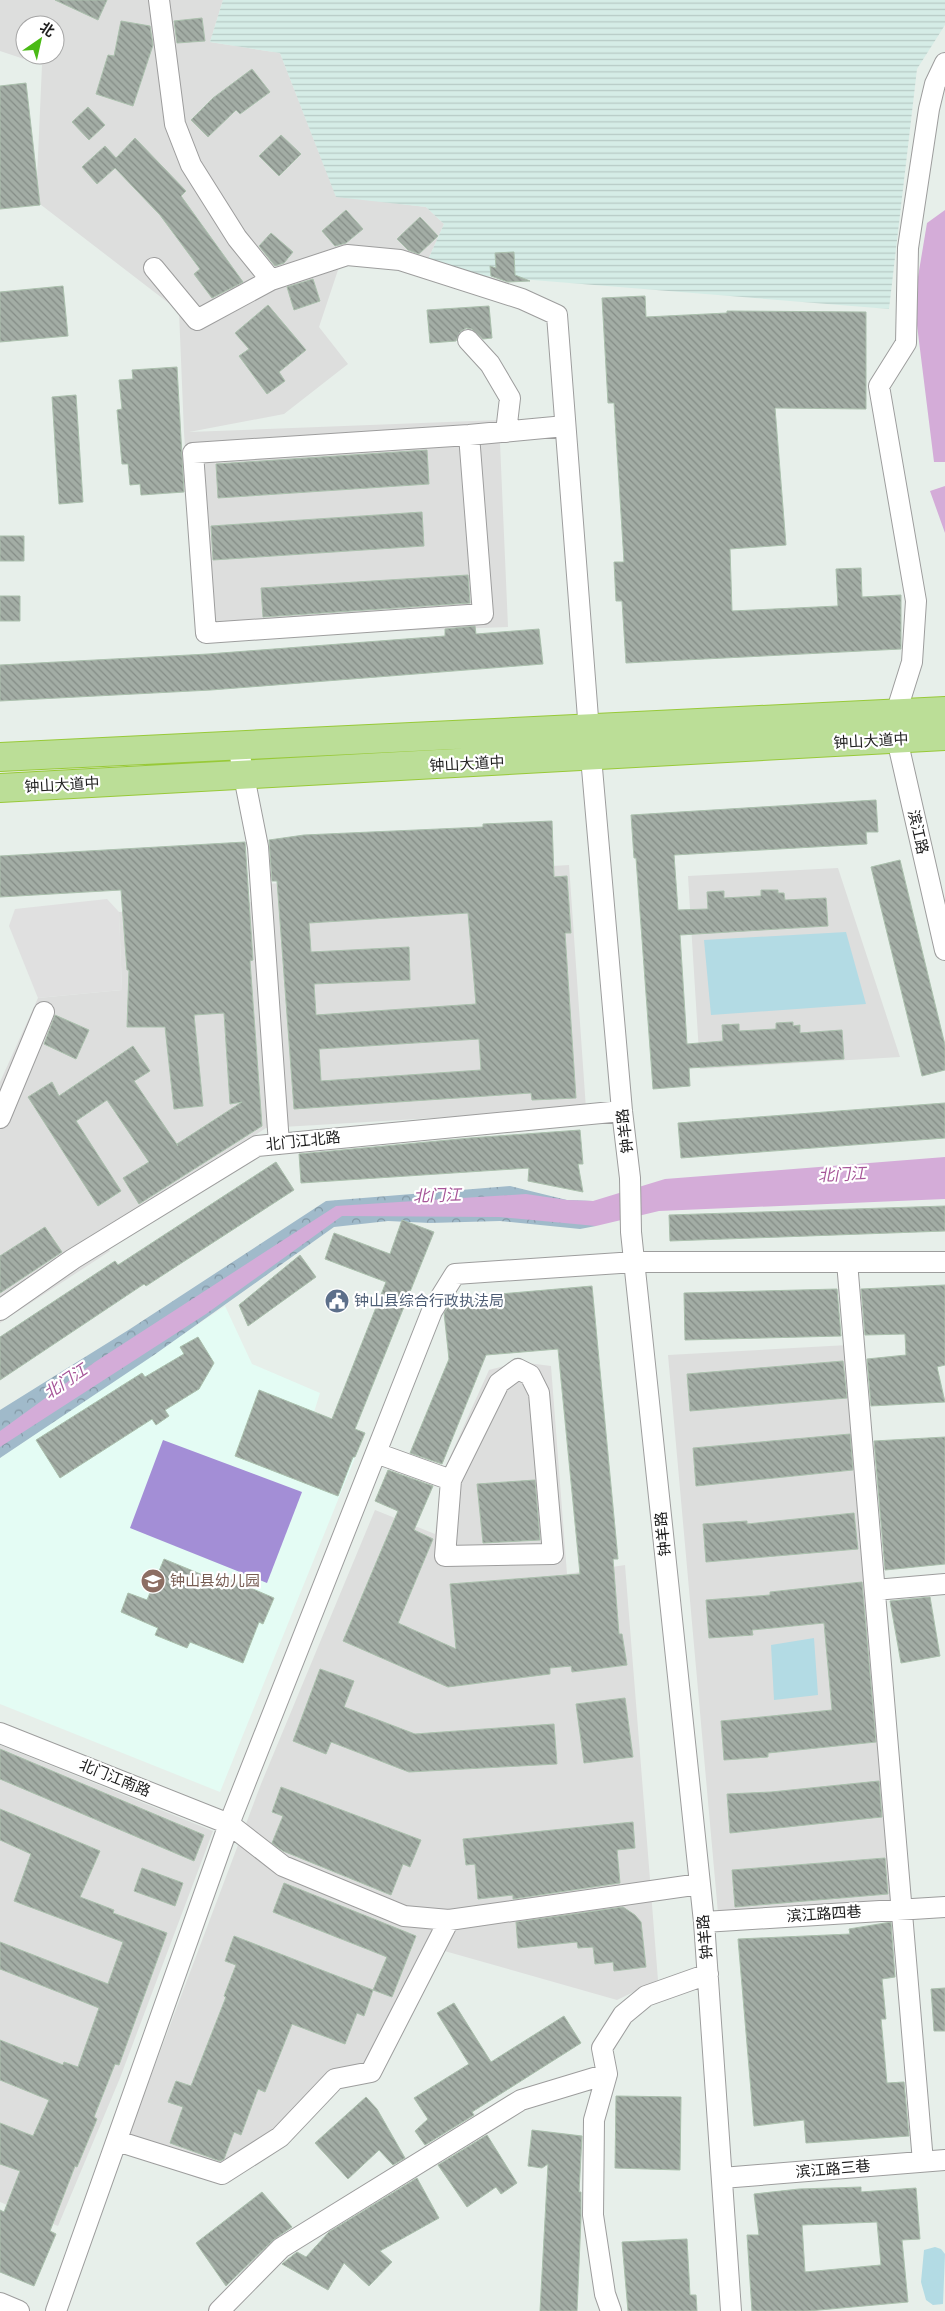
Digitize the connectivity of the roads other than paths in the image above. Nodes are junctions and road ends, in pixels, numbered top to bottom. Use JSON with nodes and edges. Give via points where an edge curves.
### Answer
{"nodes":[{"id":1,"x":159,"y":0,"type":"edge"},
{"id":2,"x":945,"y":63,"type":"edge"},
{"id":3,"x":154,"y":268,"type":"dead end"},
{"id":4,"x":271,"y":280,"type":"junction"},
{"id":5,"x":468,"y":340,"type":"dead end"},
{"id":6,"x":565,"y":426,"type":"junction"},
{"id":7,"x":506,"y":432,"type":"junction"},
{"id":8,"x":469,"y":435,"type":"junction"},
{"id":9,"x":939,"y":724,"type":"edge"},
{"id":10,"x":896,"y":726,"type":"junction"},
{"id":11,"x":589,"y":729,"type":"junction"},
{"id":12,"x":238,"y":746,"type":"junction"},
{"id":13,"x":0,"y":757,"type":"edge"},
{"id":14,"x":591,"y":757,"type":"junction"},
{"id":15,"x":243,"y":775,"type":"junction"},
{"id":16,"x":0,"y":788,"type":"edge"},
{"id":17,"x":945,"y":950,"type":"edge"},
{"id":18,"x":44,"y":1012,"type":"dead end"},
{"id":19,"x":622,"y":1110,"type":"junction"},
{"id":20,"x":0,"y":1118,"type":"edge"},
{"id":21,"x":279,"y":1144,"type":"junction"},
{"id":22,"x":635,"y":1262,"type":"junction"},
{"id":23,"x":847,"y":1262,"type":"junction"},
{"id":24,"x":945,"y":1262,"type":"edge"},
{"id":25,"x":0,"y":1310,"type":"edge"},
{"id":26,"x":376,"y":1453,"type":"junction"},
{"id":27,"x":451,"y":1480,"type":"junction"},
{"id":28,"x":945,"y":1584,"type":"edge"},
{"id":29,"x":874,"y":1590,"type":"junction"},
{"id":30,"x":0,"y":1733,"type":"edge"},
{"id":31,"x":229,"y":1824,"type":"junction"},
{"id":32,"x":700,"y":1884,"type":"junction"},
{"id":33,"x":945,"y":1907,"type":"edge"},
{"id":34,"x":902,"y":1910,"type":"junction"},
{"id":35,"x":449,"y":1920,"type":"junction"},
{"id":36,"x":704,"y":1922,"type":"junction"},
{"id":37,"x":708,"y":1974,"type":"junction"},
{"id":38,"x":607,"y":2074,"type":"junction"},
{"id":39,"x":117,"y":2141,"type":"junction"},
{"id":40,"x":945,"y":2160,"type":"edge"},
{"id":41,"x":923,"y":2162,"type":"junction"},
{"id":42,"x":722,"y":2178,"type":"junction"},
{"id":43,"x":0,"y":2303,"type":"edge"},
{"id":44,"x":19,"y":2311,"type":"edge"},
{"id":45,"x":56,"y":2311,"type":"edge"},
{"id":46,"x":219,"y":2311,"type":"edge"},
{"id":47,"x":610,"y":2311,"type":"edge"},
{"id":48,"x":731,"y":2311,"type":"edge"}],
"edges":[{"from":1,"to":4,"type":"street","via":[[175,124],[191,165],[237,238]]},
{"from":2,"to":10,"type":"street","via":[[935,84],[929,109],[908,248],[906,343],[878,386],[916,601],[912,662]]},
{"from":3,"to":4,"type":"street","via":[[196,320]]},
{"from":4,"to":6,"type":"street","name":"钟羊路","via":[[347,255],[400,260],[522,299],[556,315]]},
{"from":5,"to":7,"type":"street","via":[[490,364],[510,398]]},
{"from":6,"to":7,"type":"street"},
{"from":6,"to":11,"type":"street","name":"钟羊路"},
{"from":7,"to":8,"type":"street"},
{"from":8,"to":8,"type":"street","via":[[193,453],[206,633],[483,614]]},
{"from":9,"to":10,"type":"highway","name":"钟山大道中"},
{"from":10,"to":11,"type":"highway","name":"钟山大道中"},
{"from":10,"to":14,"type":"highway","name":"钟山大道中"},
{"from":10,"to":17,"type":"street","name":"滨江路"},
{"from":11,"to":12,"type":"highway","name":"钟山大道中"},
{"from":11,"to":14,"type":"street","name":"钟羊路"},
{"from":12,"to":13,"type":"highway","name":"钟山大道中"},
{"from":12,"to":15,"type":"street"},
{"from":14,"to":15,"type":"highway","name":"钟山大道中"},
{"from":14,"to":19,"type":"street","name":"钟羊路"},
{"from":15,"to":16,"type":"highway","name":"钟山大道中"},
{"from":15,"to":21,"type":"street","via":[[258,847]]},
{"from":18,"to":20,"type":"street"},
{"from":19,"to":21,"type":"street","name":"北门江北路"},
{"from":19,"to":22,"type":"street","name":"钟羊路"},
{"from":21,"to":25,"type":"street","name":"北门江北路","via":[[257,1146],[74,1259]]},
{"from":22,"to":23,"type":"street"},
{"from":22,"to":26,"type":"street","via":[[454,1274],[432,1311]]},
{"from":22,"to":32,"type":"street","name":"钟羊路"},
{"from":23,"to":24,"type":"street"},
{"from":23,"to":29,"type":"street"},
{"from":26,"to":27,"type":"street"},
{"from":26,"to":31,"type":"street"},
{"from":27,"to":27,"type":"street","via":[[499,1383],[518,1369],[530,1375],[539,1393],[553,1554],[445,1556]]},
{"from":28,"to":29,"type":"street"},
{"from":29,"to":34,"type":"street"},
{"from":30,"to":31,"type":"street","name":"北门江南路"},
{"from":31,"to":35,"type":"street","name":"北门江南路","via":[[283,1866],[404,1916]]},
{"from":31,"to":39,"type":"street"},
{"from":32,"to":35,"type":"street","name":"北门江南路"},
{"from":32,"to":36,"type":"street","name":"钟羊路"},
{"from":33,"to":34,"type":"street","name":"滨江路四巷"},
{"from":34,"to":36,"type":"street","name":"滨江路四巷"},
{"from":34,"to":41,"type":"street"},
{"from":35,"to":39,"type":"street","via":[[371,2072],[335,2079],[280,2138],[222,2174]]},
{"from":36,"to":37,"type":"street","name":"钟羊路"},
{"from":37,"to":38,"type":"street","via":[[646,1996],[623,2014],[602,2048]]},
{"from":37,"to":42,"type":"street","name":"钟羊路"},
{"from":38,"to":46,"type":"street","via":[[521,2100],[281,2248]]},
{"from":38,"to":47,"type":"street","via":[[594,2120],[593,2215]]},
{"from":39,"to":45,"type":"street"},
{"from":40,"to":41,"type":"street","name":"滨江路三巷"},
{"from":41,"to":42,"type":"street","name":"滨江路三巷"},
{"from":42,"to":48,"type":"street","name":"钟羊路"},
{"from":43,"to":44,"type":"street"}]}
